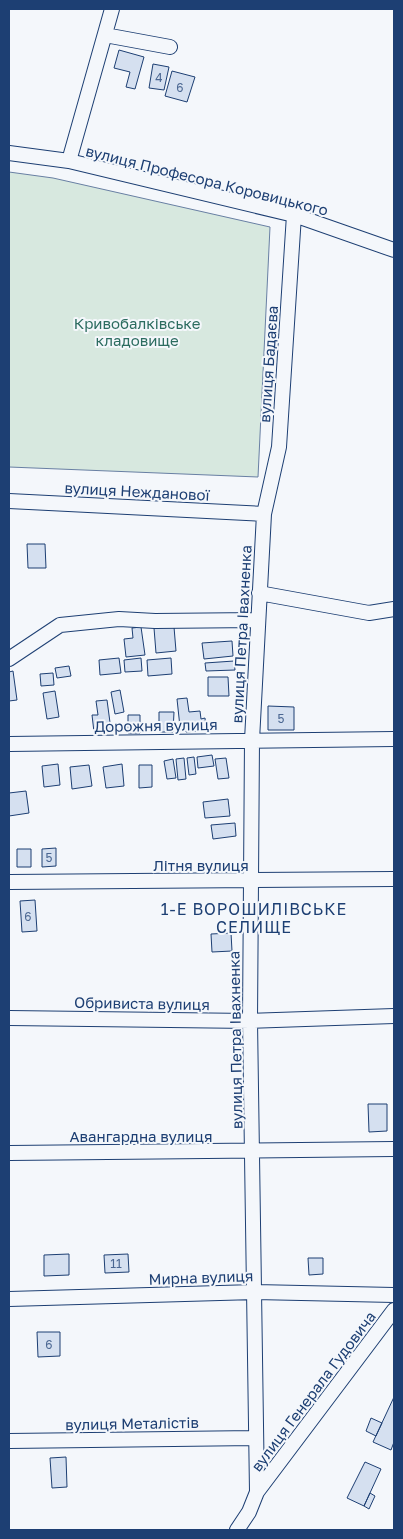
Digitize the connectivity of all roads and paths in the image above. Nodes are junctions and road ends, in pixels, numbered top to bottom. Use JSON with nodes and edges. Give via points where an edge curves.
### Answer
{"nodes":[{"id":1,"x":112,"y":9,"type":"edge"},
{"id":2,"x":105,"y":34,"type":"junction"},
{"id":3,"x":170,"y":47,"type":"dead end"},
{"id":4,"x":9,"y":153,"type":"edge"},
{"id":5,"x":69,"y":161,"type":"junction"},
{"id":6,"x":294,"y":215,"type":"junction"},
{"id":7,"x":394,"y":250,"type":"edge"},
{"id":8,"x":9,"y":501,"type":"edge"},
{"id":9,"x":264,"y":514,"type":"junction"},
{"id":10,"x":259,"y":593,"type":"junction"},
{"id":11,"x":394,"y":609,"type":"edge"},
{"id":12,"x":257,"y":620,"type":"junction"},
{"id":13,"x":9,"y":660,"type":"edge"},
{"id":14,"x":394,"y":739,"type":"edge"},
{"id":15,"x":252,"y":740,"type":"junction"},
{"id":16,"x":9,"y":744,"type":"edge"},
{"id":17,"x":394,"y":879,"type":"edge"},
{"id":18,"x":251,"y":880,"type":"junction"},
{"id":19,"x":9,"y":882,"type":"edge"},
{"id":20,"x":394,"y":1016,"type":"edge"},
{"id":21,"x":9,"y":1018,"type":"edge"},
{"id":22,"x":250,"y":1021,"type":"junction"},
{"id":23,"x":394,"y":1149,"type":"edge"},
{"id":24,"x":252,"y":1151,"type":"junction"},
{"id":25,"x":9,"y":1153,"type":"edge"},
{"id":26,"x":255,"y":1292,"type":"junction"},
{"id":27,"x":394,"y":1295,"type":"edge"},
{"id":28,"x":9,"y":1299,"type":"edge"},
{"id":29,"x":394,"y":1310,"type":"edge"},
{"id":30,"x":256,"y":1438,"type":"junction"},
{"id":31,"x":9,"y":1441,"type":"edge"},
{"id":32,"x":257,"y":1492,"type":"junction"},
{"id":33,"x":237,"y":1530,"type":"edge"}],
"edges":[{"from":1,"to":2,"type":"street"},
{"from":2,"to":3,"type":"street"},
{"from":2,"to":5,"type":"street"},
{"from":4,"to":5,"type":"street","name":"вулиця Професора Коровицького"},
{"from":5,"to":6,"type":"street","name":"вулиця Професора Коровицького"},
{"from":6,"to":7,"type":"street","name":"вулиця Професора Коровицького"},
{"from":6,"to":9,"type":"street","name":"вулиця Бадаєва","via":[[279,447]]},
{"from":8,"to":9,"type":"street","name":"вулиця Нежданової"},
{"from":9,"to":10,"type":"street","name":"вулиця Петра Івахненка"},
{"from":10,"to":11,"type":"street","via":[[369,613]]},
{"from":10,"to":12,"type":"street","name":"вулиця Петра Івахненка"},
{"from":12,"to":13,"type":"street","via":[[118,618],[60,625]]},
{"from":12,"to":15,"type":"street","name":"вулиця Петра Івахненка"},
{"from":14,"to":15,"type":"street","name":"Дорожня вулиця"},
{"from":15,"to":16,"type":"street","name":"Дорожня вулиця"},
{"from":15,"to":18,"type":"street","name":"вулиця Петра Івахненка"},
{"from":17,"to":18,"type":"street","name":"Літня вулиця"},
{"from":18,"to":19,"type":"street","name":"Літня вулиця"},
{"from":18,"to":22,"type":"street","name":"вулиця Петра Івахненка"},
{"from":20,"to":22,"type":"street","name":"Обривиста вулиця"},
{"from":21,"to":22,"type":"street","name":"Обривиста вулиця"},
{"from":22,"to":24,"type":"street","name":"вулиця Петра Івахненка"},
{"from":23,"to":24,"type":"street","name":"Авангардна вулиця"},
{"from":24,"to":25,"type":"street","name":"Авангардна вулиця"},
{"from":24,"to":26,"type":"street","name":"вулиця Петра Івахненка"},
{"from":26,"to":27,"type":"street","name":"Мирна вулиця"},
{"from":26,"to":28,"type":"street","name":"Мирна вулиця"},
{"from":26,"to":30,"type":"street","name":"вулиця Петра Івахненка"},
{"from":29,"to":32,"type":"street","name":"вулиця Генерала Гудовича"},
{"from":30,"to":31,"type":"street","name":"вулиця Металістів"},
{"from":30,"to":32,"type":"street","name":"вулиця Петра Івахненка"},
{"from":32,"to":33,"type":"street","name":"вулиця Петра Івахненка"}]}
